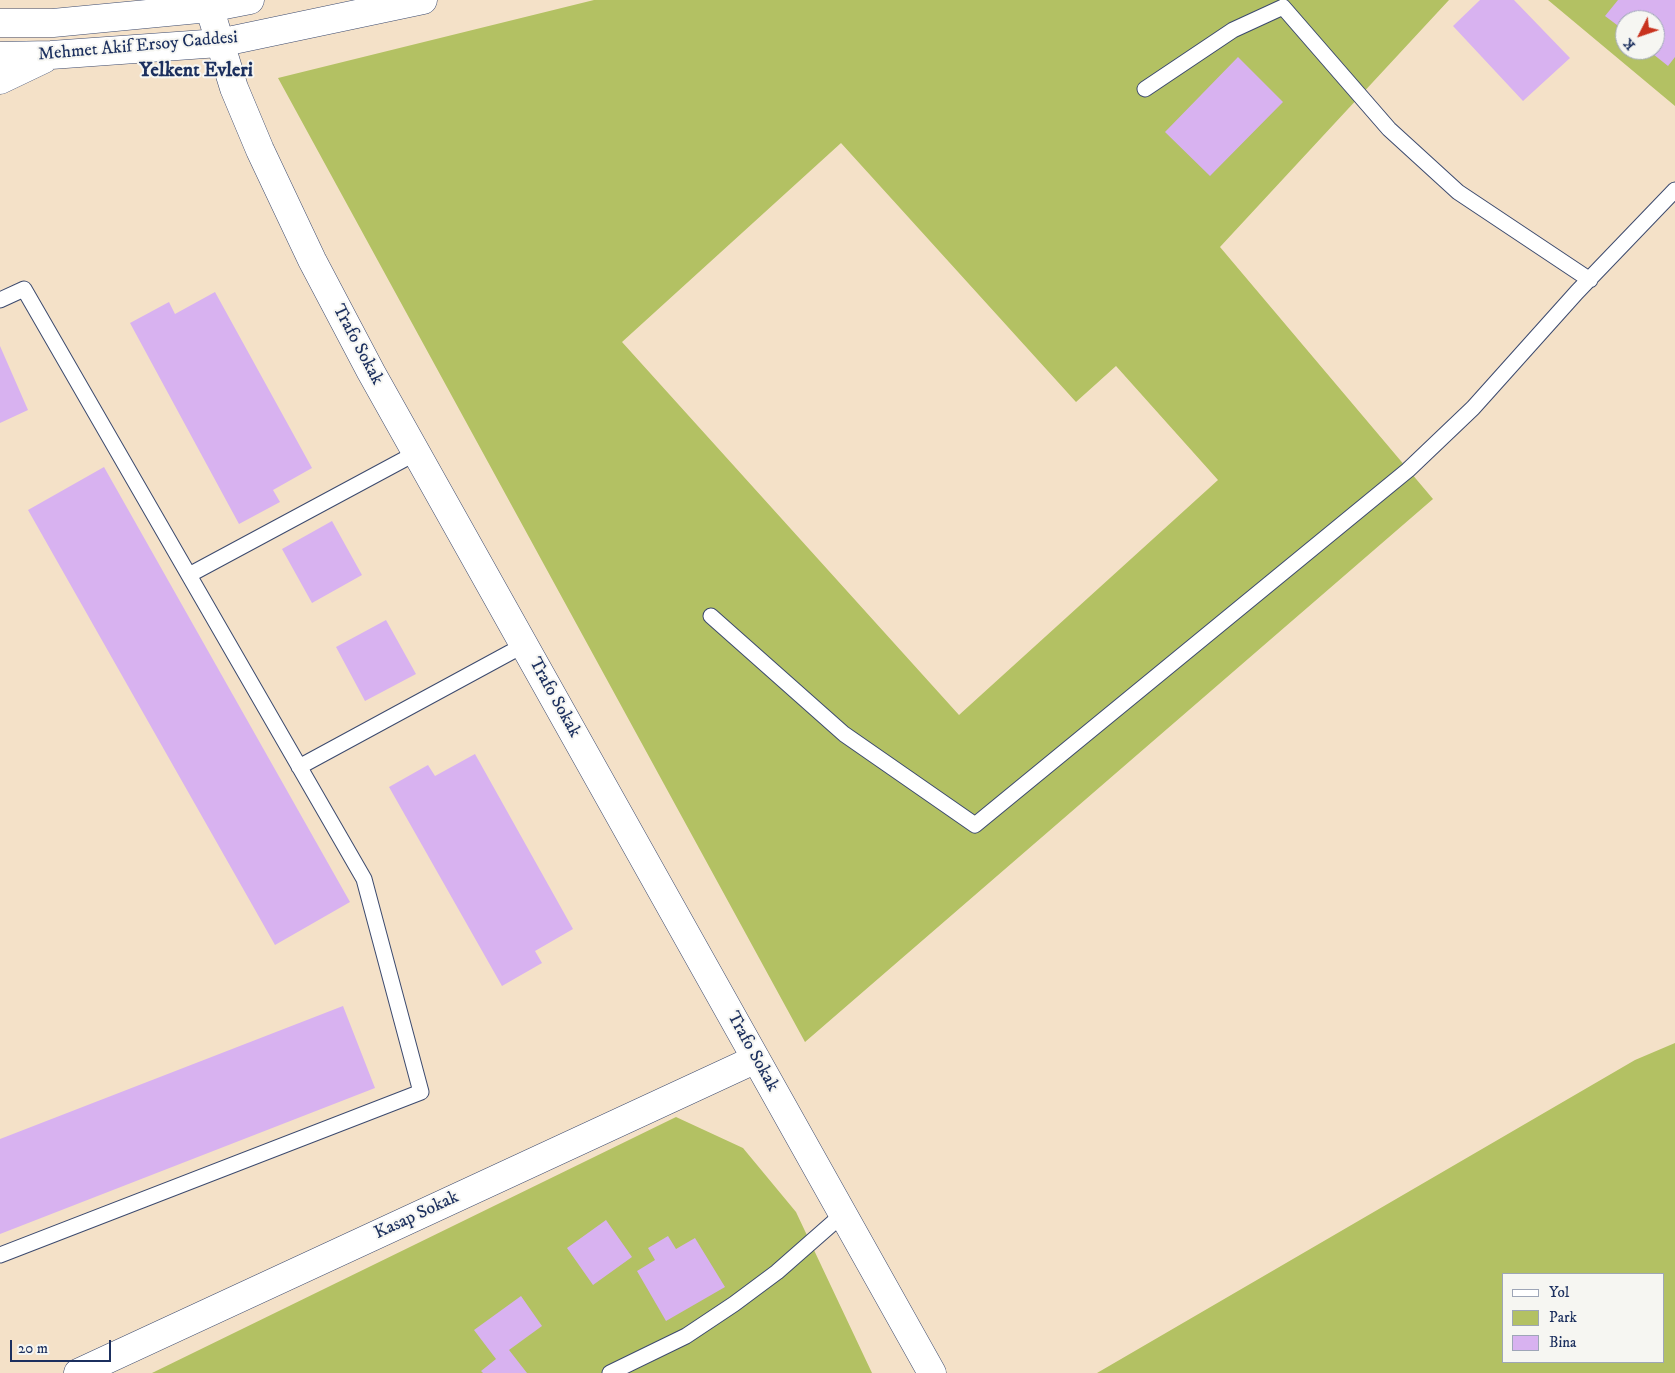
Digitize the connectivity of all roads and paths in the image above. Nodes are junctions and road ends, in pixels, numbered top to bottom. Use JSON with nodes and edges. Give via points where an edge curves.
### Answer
{"nodes":[{"id":1,"x":250,"y":0,"type":"edge"},
{"id":2,"x":423,"y":0,"type":"edge"},
{"id":3,"x":208,"y":4,"type":"edge"},
{"id":4,"x":0,"y":23,"type":"edge"},
{"id":5,"x":53,"y":23,"type":"junction"},
{"id":6,"x":219,"y":43,"type":"junction"},
{"id":7,"x":51,"y":55,"type":"junction"},
{"id":8,"x":0,"y":56,"type":"edge"},
{"id":9,"x":0,"y":80,"type":"edge"},
{"id":10,"x":1145,"y":89,"type":"dead end"},
{"id":11,"x":1675,"y":190,"type":"edge"},
{"id":12,"x":1590,"y":280,"type":"junction"},
{"id":13,"x":0,"y":300,"type":"edge"},
{"id":14,"x":416,"y":453,"type":"junction"},
{"id":15,"x":189,"y":575,"type":"junction"},
{"id":16,"x":711,"y":616,"type":"dead end"},
{"id":17,"x":524,"y":645,"type":"junction"},
{"id":18,"x":299,"y":767,"type":"junction"},
{"id":19,"x":756,"y":1059,"type":"junction"},
{"id":20,"x":843,"y":1214,"type":"junction"},
{"id":21,"x":0,"y":1255,"type":"edge"},
{"id":22,"x":78,"y":1373,"type":"edge"},
{"id":23,"x":610,"y":1373,"type":"edge"},
{"id":24,"x":932,"y":1373,"type":"edge"}],
"edges":[{"from":1,"to":3,"type":"street","name":"Mehmet Akif Ersoy Caddesi"},
{"from":2,"to":6,"type":"street","name":"Mehmet Akif Ersoy Caddesi"},
{"from":3,"to":5,"type":"street","name":"Mehmet Akif Ersoy Caddesi"},
{"from":3,"to":6,"type":"street","name":"Trafo Sokak"},
{"from":4,"to":5,"type":"street","name":"Mehmet Akif Ersoy Caddesi"},
{"from":5,"to":7,"type":"street"},
{"from":6,"to":7,"type":"street","name":"Mehmet Akif Ersoy Caddesi"},
{"from":6,"to":14,"type":"street","name":"Trafo Sokak","via":[[260,150],[312,260]]},
{"from":7,"to":8,"type":"street","name":"Mehmet Akif Ersoy Caddesi"},
{"from":7,"to":9,"type":"street"},
{"from":10,"to":12,"type":"lane","via":[[1233,30],[1283,7],[1389,130],[1458,192]]},
{"from":11,"to":12,"type":"lane"},
{"from":12,"to":16,"type":"lane","via":[[1473,408],[1408,470],[975,825],[844,734]]},
{"from":13,"to":15,"type":"lane","via":[[24,289]]},
{"from":14,"to":15,"type":"lane"},
{"from":14,"to":17,"type":"street","name":"Trafo Sokak"},
{"from":15,"to":18,"type":"lane"},
{"from":17,"to":18,"type":"lane"},
{"from":17,"to":19,"type":"street","name":"Trafo Sokak"},
{"from":18,"to":21,"type":"lane","via":[[364,879],[420,1092]]},
{"from":19,"to":20,"type":"street","name":"Trafo Sokak"},
{"from":19,"to":22,"type":"street","name":"Kasap Sokak"},
{"from":20,"to":23,"type":"lane","via":[[777,1272],[734,1304],[686,1336]]},
{"from":20,"to":24,"type":"street","name":"Trafo Sokak"}]}
